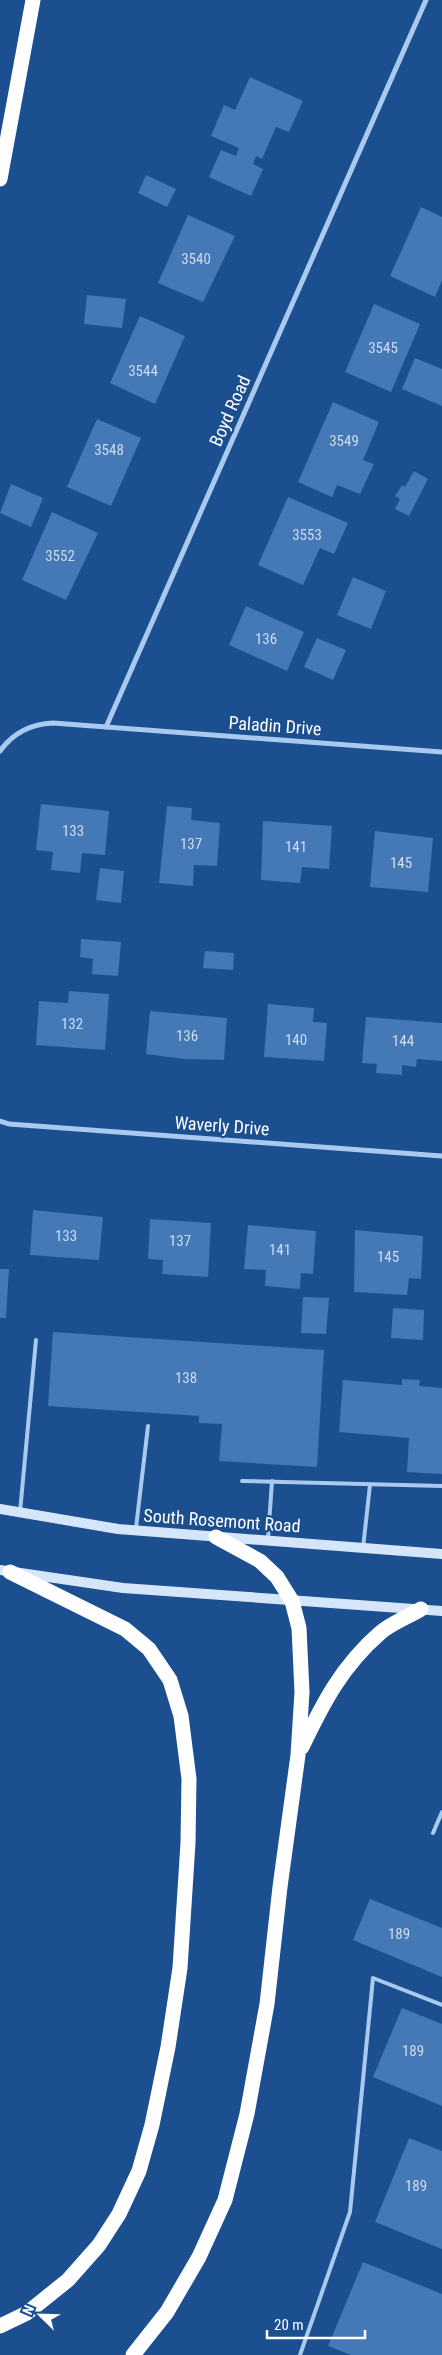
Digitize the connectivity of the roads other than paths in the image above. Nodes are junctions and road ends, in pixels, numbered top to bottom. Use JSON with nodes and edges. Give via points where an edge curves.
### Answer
{"nodes":[{"id":1,"x":33,"y":0,"type":"edge"},
{"id":2,"x":426,"y":0,"type":"edge"},
{"id":3,"x":0,"y":179,"type":"edge"},
{"id":4,"x":106,"y":727,"type":"junction"},
{"id":5,"x":0,"y":751,"type":"edge"},
{"id":6,"x":442,"y":752,"type":"edge"},
{"id":7,"x":0,"y":1120,"type":"edge"},
{"id":8,"x":442,"y":1156,"type":"edge"},
{"id":9,"x":36,"y":1340,"type":"dead end"},
{"id":10,"x":148,"y":1426,"type":"dead end"},
{"id":11,"x":242,"y":1481,"type":"dead end"},
{"id":12,"x":272,"y":1481,"type":"junction"},
{"id":13,"x":370,"y":1486,"type":"junction"},
{"id":14,"x":442,"y":1486,"type":"edge"},
{"id":15,"x":0,"y":1509,"type":"edge"},
{"id":16,"x":20,"y":1512,"type":"junction"},
{"id":17,"x":136,"y":1530,"type":"junction"},
{"id":18,"x":216,"y":1537,"type":"junction"},
{"id":19,"x":268,"y":1541,"type":"junction"},
{"id":20,"x":363,"y":1548,"type":"junction"},
{"id":21,"x":442,"y":1554,"type":"edge"},
{"id":22,"x":5,"y":1571,"type":"edge"},
{"id":23,"x":292,"y":1601,"type":"junction"},
{"id":24,"x":421,"y":1609,"type":"junction"},
{"id":25,"x":442,"y":1611,"type":"edge"},
{"id":26,"x":298,"y":1756,"type":"junction"},
{"id":27,"x":442,"y":1812,"type":"edge"},
{"id":28,"x":433,"y":1833,"type":"dead end"},
{"id":29,"x":442,"y":2005,"type":"edge"},
{"id":30,"x":0,"y":2326,"type":"edge"},
{"id":31,"x":133,"y":2355,"type":"edge"},
{"id":32,"x":300,"y":2355,"type":"edge"}],
"edges":[{"from":1,"to":3,"type":"highway"},
{"from":2,"to":4,"type":"street","name":"Boyd Road"},
{"from":4,"to":5,"type":"street","via":[[40,724],[6,742]]},
{"from":4,"to":6,"type":"street","name":"Paladin Drive"},
{"from":7,"to":8,"type":"street","name":"Waverly Drive","via":[[9,1124]]},
{"from":9,"to":16,"type":"lane"},
{"from":10,"to":17,"type":"lane"},
{"from":11,"to":12,"type":"lane"},
{"from":12,"to":13,"type":"lane"},
{"from":12,"to":19,"type":"lane"},
{"from":13,"to":14,"type":"lane"},
{"from":13,"to":20,"type":"lane"},
{"from":15,"to":16,"type":"main road","name":"South Rosemont Road"},
{"from":16,"to":17,"type":"main road","name":"South Rosemont Road"},
{"from":17,"to":18,"type":"main road","name":"South Rosemont Road"},
{"from":18,"to":19,"type":"main road","name":"South Rosemont Road"},
{"from":18,"to":23,"type":"highway","via":[[260,1561],[277,1577]]},
{"from":19,"to":20,"type":"main road","name":"South Rosemont Road"},
{"from":20,"to":21,"type":"main road","name":"South Rosemont Road"},
{"from":22,"to":23,"type":"main road","via":[[123,1588]]},
{"from":22,"to":30,"type":"highway","via":[[125,1629],[149,1649],[170,1680],[181,1716],[188,1770],[188,1843],[180,1968],[168,2047],[139,2171],[119,2214],[99,2245],[68,2280],[27,2312]]},
{"from":23,"to":24,"type":"main road"},
{"from":23,"to":26,"type":"highway","via":[[299,1628],[302,1692]]},
{"from":24,"to":25,"type":"main road"},
{"from":24,"to":26,"type":"highway","via":[[381,1632],[340,1675]]},
{"from":26,"to":31,"type":"highway","via":[[267,2004],[247,2114],[225,2200],[199,2257],[167,2312]]},
{"from":27,"to":28,"type":"lane"},
{"from":29,"to":32,"type":"lane","via":[[373,1978],[350,2212]]}]}
